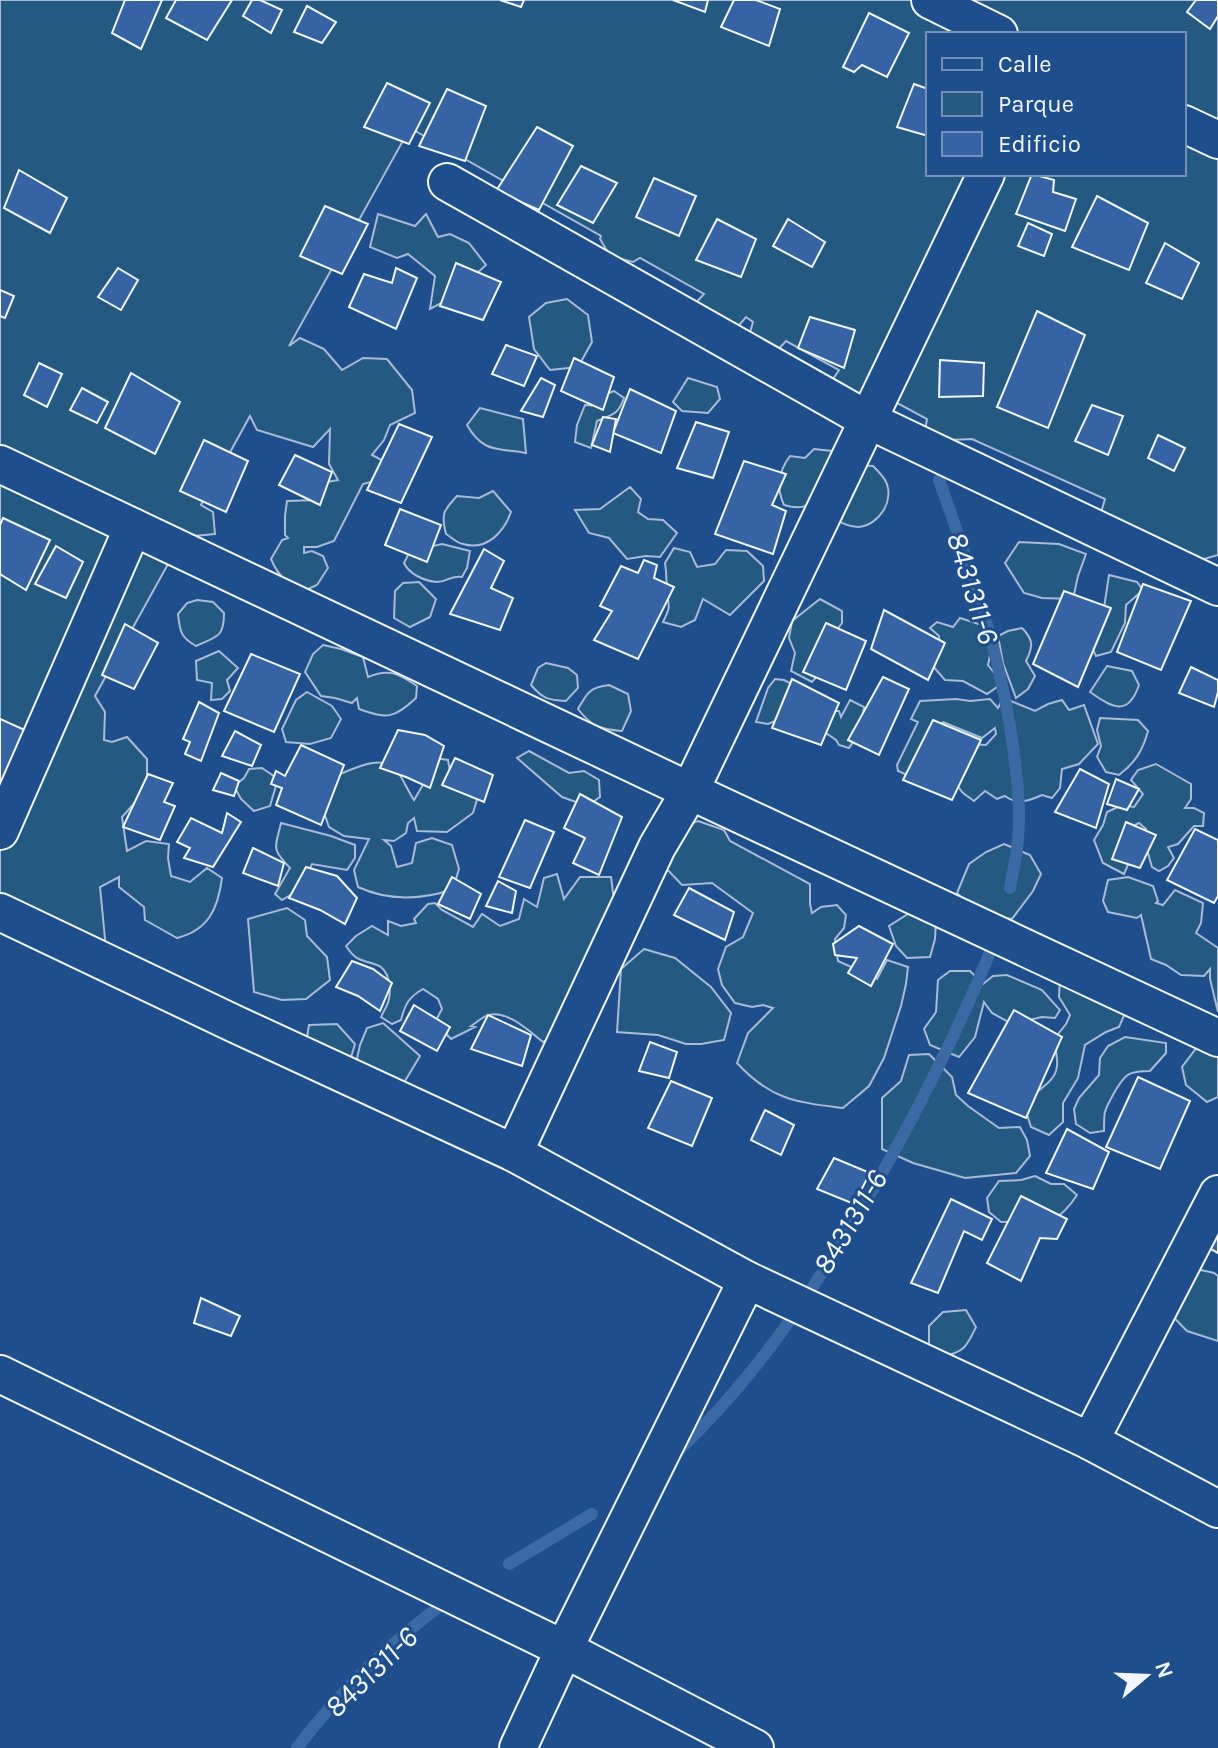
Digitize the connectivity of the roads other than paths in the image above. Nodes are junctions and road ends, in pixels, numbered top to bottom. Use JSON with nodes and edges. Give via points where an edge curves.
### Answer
{"nodes":[{"id":1,"x":930,"y":0,"type":"edge"},
{"id":2,"x":995,"y":32,"type":"edge"},
{"id":3,"x":1186,"y":125,"type":"edge"},
{"id":4,"x":1218,"y":140,"type":"edge"},
{"id":5,"x":985,"y":176,"type":"edge"},
{"id":6,"x":447,"y":182,"type":"dead end"},
{"id":7,"x":868,"y":420,"type":"junction"},
{"id":8,"x":0,"y":464,"type":"edge"},
{"id":9,"x":133,"y":527,"type":"junction"},
{"id":10,"x":1218,"y":587,"type":"edge"},
{"id":11,"x":690,"y":791,"type":"junction"},
{"id":12,"x":0,"y":831,"type":"edge"},
{"id":13,"x":0,"y":912,"type":"edge"},
{"id":14,"x":1218,"y":1038,"type":"edge"},
{"id":15,"x":514,"y":1153,"type":"junction"},
{"id":16,"x":1218,"y":1194,"type":"edge"},
{"id":17,"x":747,"y":1280,"type":"junction"},
{"id":18,"x":0,"y":1374,"type":"edge"},
{"id":19,"x":1090,"y":1441,"type":"junction"},
{"id":20,"x":1218,"y":1509,"type":"edge"},
{"id":21,"x":564,"y":1649,"type":"junction"},
{"id":22,"x":518,"y":1748,"type":"edge"},
{"id":23,"x":755,"y":1748,"type":"edge"}],
"edges":[{"from":1,"to":2,"type":"street"},
{"from":3,"to":4,"type":"street"},
{"from":5,"to":7,"type":"street"},
{"from":6,"to":7,"type":"street"},
{"from":7,"to":10,"type":"street"},
{"from":7,"to":11,"type":"street"},
{"from":8,"to":9,"type":"street"},
{"from":9,"to":11,"type":"street"},
{"from":9,"to":12,"type":"street"},
{"from":11,"to":14,"type":"street"},
{"from":11,"to":15,"type":"street","via":[[657,847]]},
{"from":13,"to":15,"type":"street"},
{"from":15,"to":17,"type":"street"},
{"from":16,"to":19,"type":"street"},
{"from":17,"to":19,"type":"street"},
{"from":17,"to":21,"type":"street"},
{"from":18,"to":21,"type":"street"},
{"from":19,"to":20,"type":"street"},
{"from":21,"to":22,"type":"street"},
{"from":21,"to":23,"type":"street"}]}
